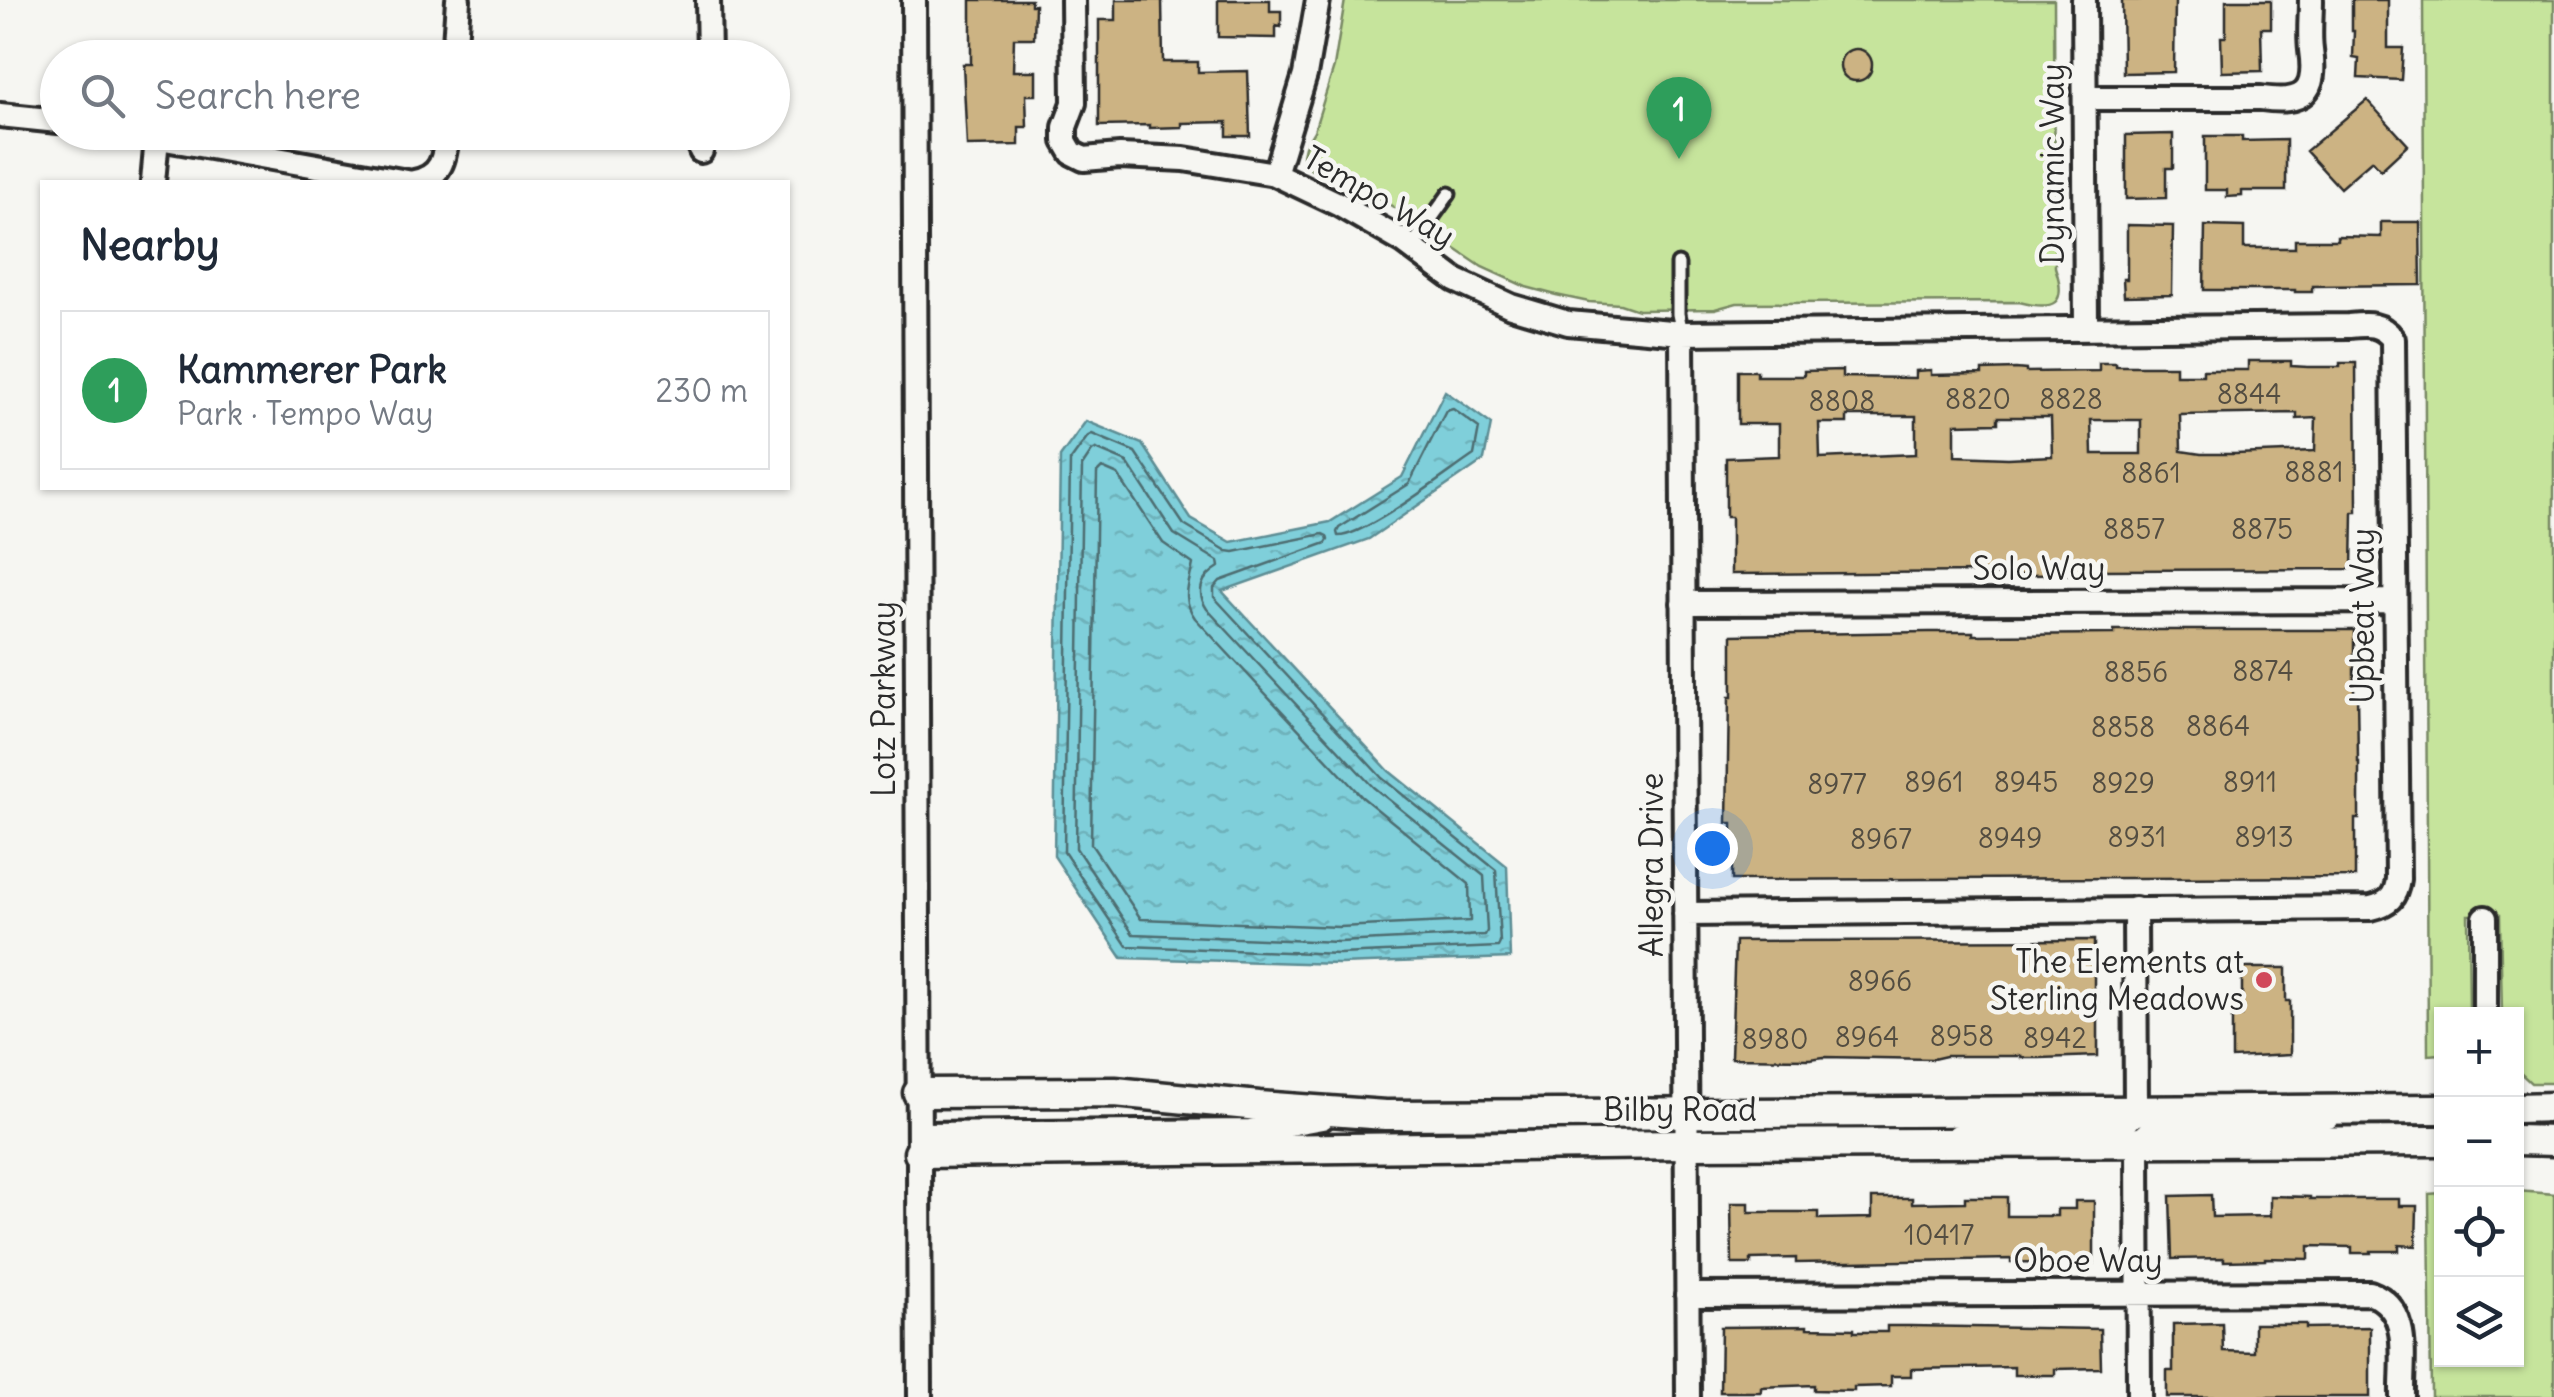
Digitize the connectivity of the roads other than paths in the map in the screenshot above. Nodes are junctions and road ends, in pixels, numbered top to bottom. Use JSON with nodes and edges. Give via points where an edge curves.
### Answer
{"nodes":[{"id":1,"x":458,"y":0,"type":"edge"},
{"id":2,"x":708,"y":0,"type":"edge"},
{"id":3,"x":914,"y":0,"type":"edge"},
{"id":4,"x":1073,"y":0,"type":"edge"},
{"id":5,"x":1318,"y":0,"type":"edge"},
{"id":6,"x":2084,"y":0,"type":"edge"},
{"id":7,"x":2311,"y":0,"type":"edge"},
{"id":8,"x":455,"y":40,"type":"edge"},
{"id":9,"x":709,"y":40,"type":"edge"},
{"id":10,"x":2085,"y":98,"type":"junction"},
{"id":11,"x":0,"y":115,"type":"edge"},
{"id":12,"x":40,"y":118,"type":"edge"},
{"id":13,"x":157,"y":150,"type":"edge"},
{"id":14,"x":231,"y":150,"type":"edge"},
{"id":15,"x":444,"y":150,"type":"edge"},
{"id":16,"x":1274,"y":174,"type":"junction"},
{"id":17,"x":153,"y":180,"type":"edge"},
{"id":18,"x":414,"y":180,"type":"edge"},
{"id":19,"x":421,"y":180,"type":"edge"},
{"id":20,"x":1449,"y":194,"type":"dead end"},
{"id":21,"x":1411,"y":247,"type":"junction"},
{"id":22,"x":1678,"y":264,"type":"dead end"},
{"id":23,"x":2086,"y":327,"type":"junction"},
{"id":24,"x":1682,"y":332,"type":"junction"},
{"id":25,"x":2395,"y":601,"type":"junction"},
{"id":26,"x":1683,"y":603,"type":"junction"},
{"id":27,"x":2135,"y":909,"type":"junction"},
{"id":28,"x":1685,"y":914,"type":"junction"},
{"id":29,"x":2485,"y":918,"type":"dead end"},
{"id":30,"x":2485,"y":1007,"type":"edge"},
{"id":31,"x":918,"y":1093,"type":"junction"},
{"id":32,"x":2434,"y":1108,"type":"edge"},
{"id":33,"x":2524,"y":1108,"type":"edge"},
{"id":34,"x":2554,"y":1108,"type":"edge"},
{"id":35,"x":2136,"y":1110,"type":"junction"},
{"id":36,"x":2345,"y":1110,"type":"junction"},
{"id":37,"x":1686,"y":1113,"type":"junction"},
{"id":38,"x":1385,"y":1114,"type":"junction"},
{"id":39,"x":2434,"y":1140,"type":"edge"},
{"id":40,"x":2524,"y":1140,"type":"edge"},
{"id":41,"x":2554,"y":1141,"type":"edge"},
{"id":42,"x":2138,"y":1142,"type":"junction"},
{"id":43,"x":918,"y":1144,"type":"junction"},
{"id":44,"x":1686,"y":1144,"type":"junction"},
{"id":45,"x":1942,"y":1144,"type":"junction"},
{"id":46,"x":1687,"y":1294,"type":"junction"},
{"id":47,"x":2138,"y":1294,"type":"junction"},
{"id":48,"x":920,"y":1397,"type":"edge"},
{"id":49,"x":1688,"y":1397,"type":"edge"},
{"id":50,"x":2139,"y":1397,"type":"edge"},
{"id":51,"x":2402,"y":1397,"type":"edge"}],
"edges":[{"from":1,"to":8,"type":"street"},
{"from":2,"to":9,"type":"street"},
{"from":3,"to":31,"type":"street","name":"Lotz Parkway"},
{"from":4,"to":16,"type":"street","name":"Tempo Way","via":[[1074,103],[1065,127],[1072,153],[1084,160],[1184,159]]},
{"from":5,"to":16,"type":"street","via":[[1305,75]]},
{"from":6,"to":10,"type":"street","name":"Dynamic Way"},
{"from":7,"to":10,"type":"street","via":[[2314,76],[2296,98]]},
{"from":10,"to":23,"type":"street","name":"Dynamic Way"},
{"from":11,"to":12,"type":"street"},
{"from":13,"to":17,"type":"street"},
{"from":14,"to":18,"type":"street"},
{"from":15,"to":19,"type":"street","via":[[442,164]]},
{"from":16,"to":21,"type":"street","name":"Tempo Way"},
{"from":20,"to":21,"type":"lane"},
{"from":21,"to":24,"type":"street","name":"Tempo Way","via":[[1456,280],[1568,324]]},
{"from":22,"to":24,"type":"lane"},
{"from":23,"to":24,"type":"street","name":"Upbeat Way"},
{"from":23,"to":25,"type":"street","name":"Upbeat Way","via":[[2368,324],[2387,330],[2395,350]]},
{"from":24,"to":26,"type":"street","name":"Allegra Drive"},
{"from":25,"to":26,"type":"street","name":"Solo Way"},
{"from":25,"to":27,"type":"street","name":"Upbeat Way","via":[[2398,880],[2392,898],[2371,908]]},
{"from":26,"to":28,"type":"street","name":"Allegra Drive"},
{"from":27,"to":28,"type":"street","name":"Upbeat Way"},
{"from":27,"to":35,"type":"street"},
{"from":28,"to":37,"type":"street","name":"Allegra Drive"},
{"from":29,"to":30,"type":"street"},
{"from":31,"to":38,"type":"street","name":"Bilby Road","via":[[1116,1092]]},
{"from":31,"to":43,"type":"street","name":"Lotz Parkway"},
{"from":32,"to":36,"type":"street","name":"Bilby Road"},
{"from":33,"to":34,"type":"street"},
{"from":35,"to":36,"type":"street","name":"Bilby Road"},
{"from":35,"to":37,"type":"street","name":"Bilby Road"},
{"from":35,"to":45,"type":"street","via":[[2113,1127],[1996,1128]]},
{"from":36,"to":42,"type":"street","via":[[2296,1124],[2168,1125]]},
{"from":37,"to":38,"type":"street","name":"Bilby Road"},
{"from":37,"to":44,"type":"street","name":"Allegra Drive"},
{"from":38,"to":43,"type":"street","name":"Bilby Road","via":[[1250,1131]]},
{"from":39,"to":42,"type":"street","name":"Bilby Road"},
{"from":40,"to":41,"type":"street"},
{"from":42,"to":45,"type":"street","name":"Bilby Road"},
{"from":42,"to":47,"type":"street"},
{"from":43,"to":44,"type":"street","name":"Bilby Road"},
{"from":43,"to":48,"type":"street","name":"Lotz Parkway"},
{"from":44,"to":45,"type":"street","name":"Bilby Road"},
{"from":44,"to":46,"type":"street","name":"Allegra Drive"},
{"from":46,"to":47,"type":"street","name":"Oboe Way"},
{"from":46,"to":49,"type":"street","name":"Allegra Drive"},
{"from":47,"to":50,"type":"street"},
{"from":47,"to":51,"type":"street","name":"Oboe Way","via":[[2380,1297],[2400,1321]]}]}
